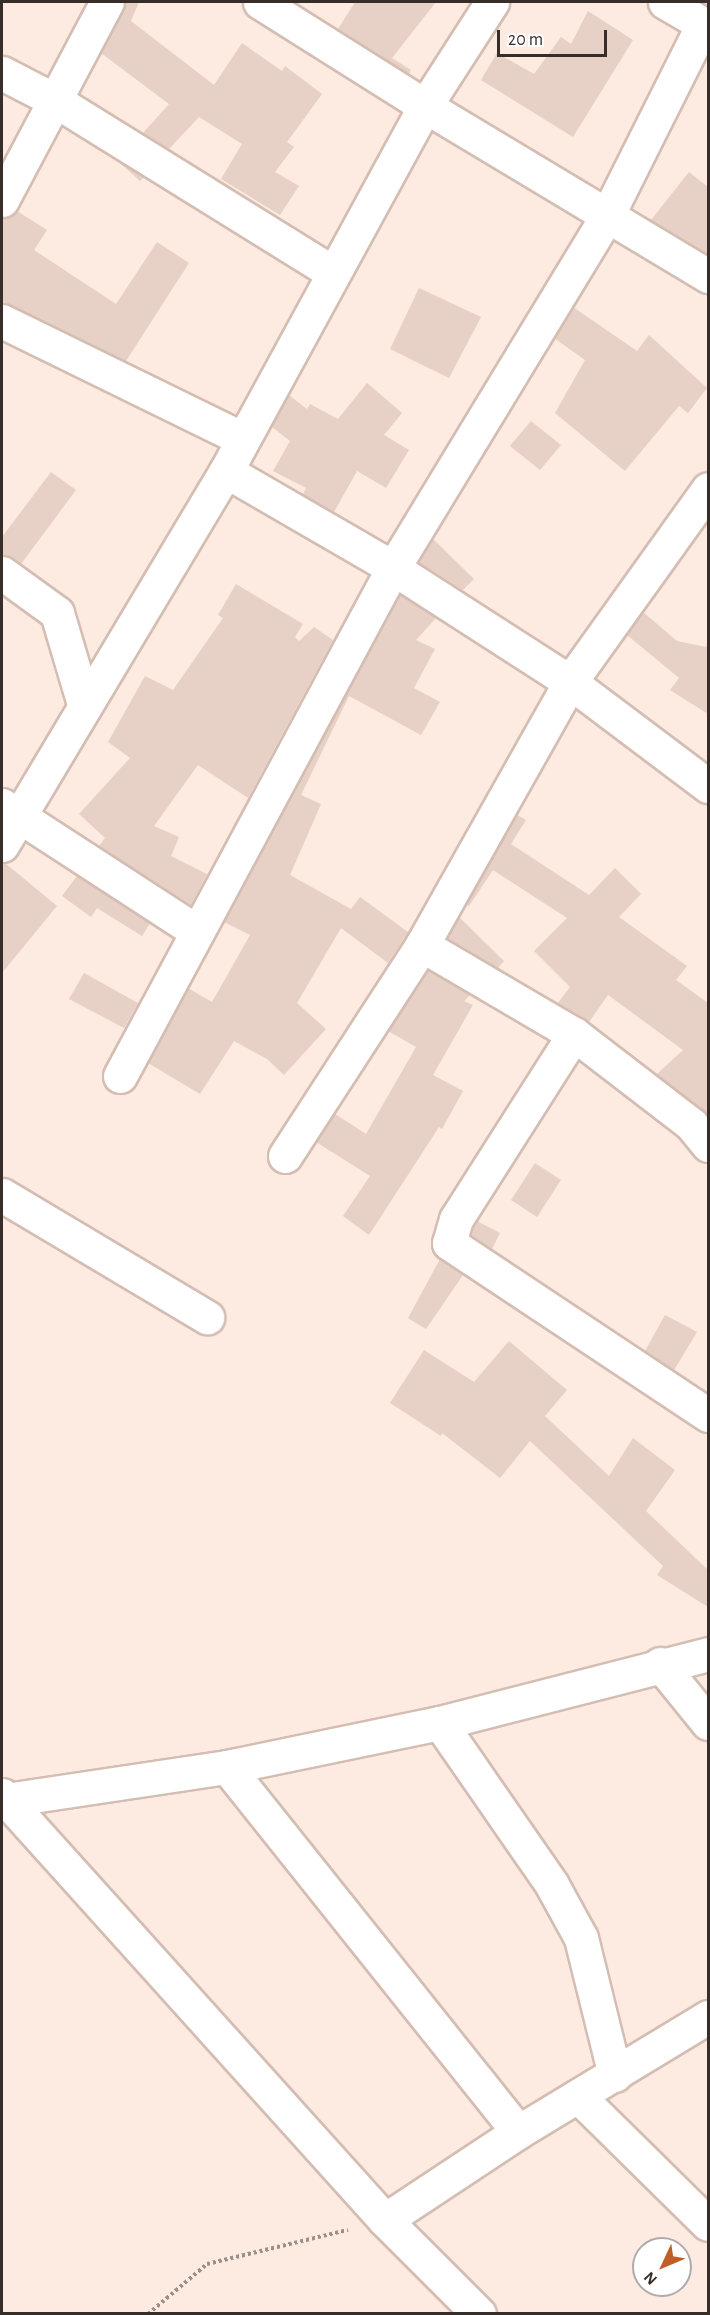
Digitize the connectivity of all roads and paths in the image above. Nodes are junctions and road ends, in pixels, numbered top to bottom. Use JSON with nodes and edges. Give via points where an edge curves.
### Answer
{"nodes":[{"id":1,"x":107,"y":2,"type":"edge"},
{"id":2,"x":260,"y":2,"type":"edge"},
{"id":3,"x":492,"y":2,"type":"edge"},
{"id":4,"x":665,"y":2,"type":"edge"},
{"id":5,"x":706,"y":26,"type":"edge"},
{"id":6,"x":2,"y":73,"type":"edge"},
{"id":7,"x":56,"y":101,"type":"junction"},
{"id":8,"x":424,"y":106,"type":"junction"},
{"id":9,"x":2,"y":200,"type":"edge"},
{"id":10,"x":608,"y":214,"type":"junction"},
{"id":11,"x":332,"y":272,"type":"junction"},
{"id":12,"x":708,"y":276,"type":"edge"},
{"id":13,"x":2,"y":321,"type":"edge"},
{"id":14,"x":243,"y":439,"type":"junction"},
{"id":15,"x":226,"y":471,"type":"junction"},
{"id":16,"x":704,"y":503,"type":"edge"},
{"id":17,"x":393,"y":568,"type":"junction"},
{"id":18,"x":2,"y":573,"type":"edge"},
{"id":19,"x":570,"y":682,"type":"junction"},
{"id":20,"x":84,"y":704,"type":"junction"},
{"id":21,"x":708,"y":786,"type":"edge"},
{"id":22,"x":11,"y":810,"type":"edge"},
{"id":23,"x":2,"y":845,"type":"edge"},
{"id":24,"x":196,"y":931,"type":"junction"},
{"id":25,"x":422,"y":945,"type":"junction"},
{"id":26,"x":574,"y":1034,"type":"junction"},
{"id":27,"x":120,"y":1076,"type":"dead end"},
{"id":28,"x":708,"y":1145,"type":"edge"},
{"id":29,"x":285,"y":1156,"type":"dead end"},
{"id":30,"x":2,"y":1195,"type":"edge"},
{"id":31,"x":207,"y":1317,"type":"dead end"},
{"id":32,"x":708,"y":1415,"type":"edge"},
{"id":33,"x":708,"y":1654,"type":"edge"},
{"id":34,"x":660,"y":1664,"type":"junction"},
{"id":35,"x":440,"y":1723,"type":"junction"},
{"id":36,"x":708,"y":1723,"type":"edge"},
{"id":37,"x":227,"y":1767,"type":"junction"},
{"id":38,"x":4,"y":1797,"type":"edge"},
{"id":39,"x":708,"y":2017,"type":"edge"},
{"id":40,"x":615,"y":2075,"type":"junction"},
{"id":41,"x":578,"y":2096,"type":"junction"},
{"id":42,"x":518,"y":2132,"type":"junction"},
{"id":43,"x":385,"y":2220,"type":"junction"},
{"id":44,"x":708,"y":2224,"type":"edge"},
{"id":45,"x":148,"y":2313,"type":"edge"},
{"id":46,"x":479,"y":2313,"type":"edge"}],
"edges":[{"from":1,"to":7,"type":"street"},
{"from":2,"to":8,"type":"street"},
{"from":3,"to":8,"type":"street"},
{"from":4,"to":5,"type":"street"},
{"from":5,"to":10,"type":"street"},
{"from":6,"to":7,"type":"street"},
{"from":7,"to":9,"type":"street"},
{"from":7,"to":11,"type":"street"},
{"from":8,"to":10,"type":"street"},
{"from":8,"to":11,"type":"street"},
{"from":10,"to":12,"type":"street"},
{"from":10,"to":17,"type":"street"},
{"from":11,"to":14,"type":"street"},
{"from":13,"to":14,"type":"street"},
{"from":14,"to":15,"type":"street"},
{"from":15,"to":17,"type":"street"},
{"from":15,"to":20,"type":"street"},
{"from":16,"to":19,"type":"street"},
{"from":17,"to":19,"type":"street"},
{"from":17,"to":24,"type":"street"},
{"from":18,"to":20,"type":"street","via":[[57,613]]},
{"from":19,"to":21,"type":"street"},
{"from":19,"to":25,"type":"street"},
{"from":20,"to":22,"type":"street"},
{"from":22,"to":23,"type":"street"},
{"from":22,"to":24,"type":"street"},
{"from":24,"to":27,"type":"street"},
{"from":25,"to":26,"type":"street"},
{"from":25,"to":29,"type":"street"},
{"from":26,"to":28,"type":"street","via":[[691,1124]]},
{"from":26,"to":32,"type":"street","via":[[456,1219],[449,1243]]},
{"from":30,"to":31,"type":"street"},
{"from":33,"to":34,"type":"street"},
{"from":34,"to":35,"type":"street"},
{"from":34,"to":36,"type":"street"},
{"from":35,"to":37,"type":"street"},
{"from":35,"to":40,"type":"street","via":[[552,1885],[581,1938]]},
{"from":37,"to":38,"type":"street"},
{"from":37,"to":42,"type":"street"},
{"from":38,"to":43,"type":"street"},
{"from":39,"to":40,"type":"street"},
{"from":40,"to":41,"type":"street"},
{"from":41,"to":42,"type":"street"},
{"from":41,"to":44,"type":"street"},
{"from":42,"to":43,"type":"street"},
{"from":43,"to":45,"type":"path","via":[[207,2264]]},
{"from":43,"to":46,"type":"street"}]}
